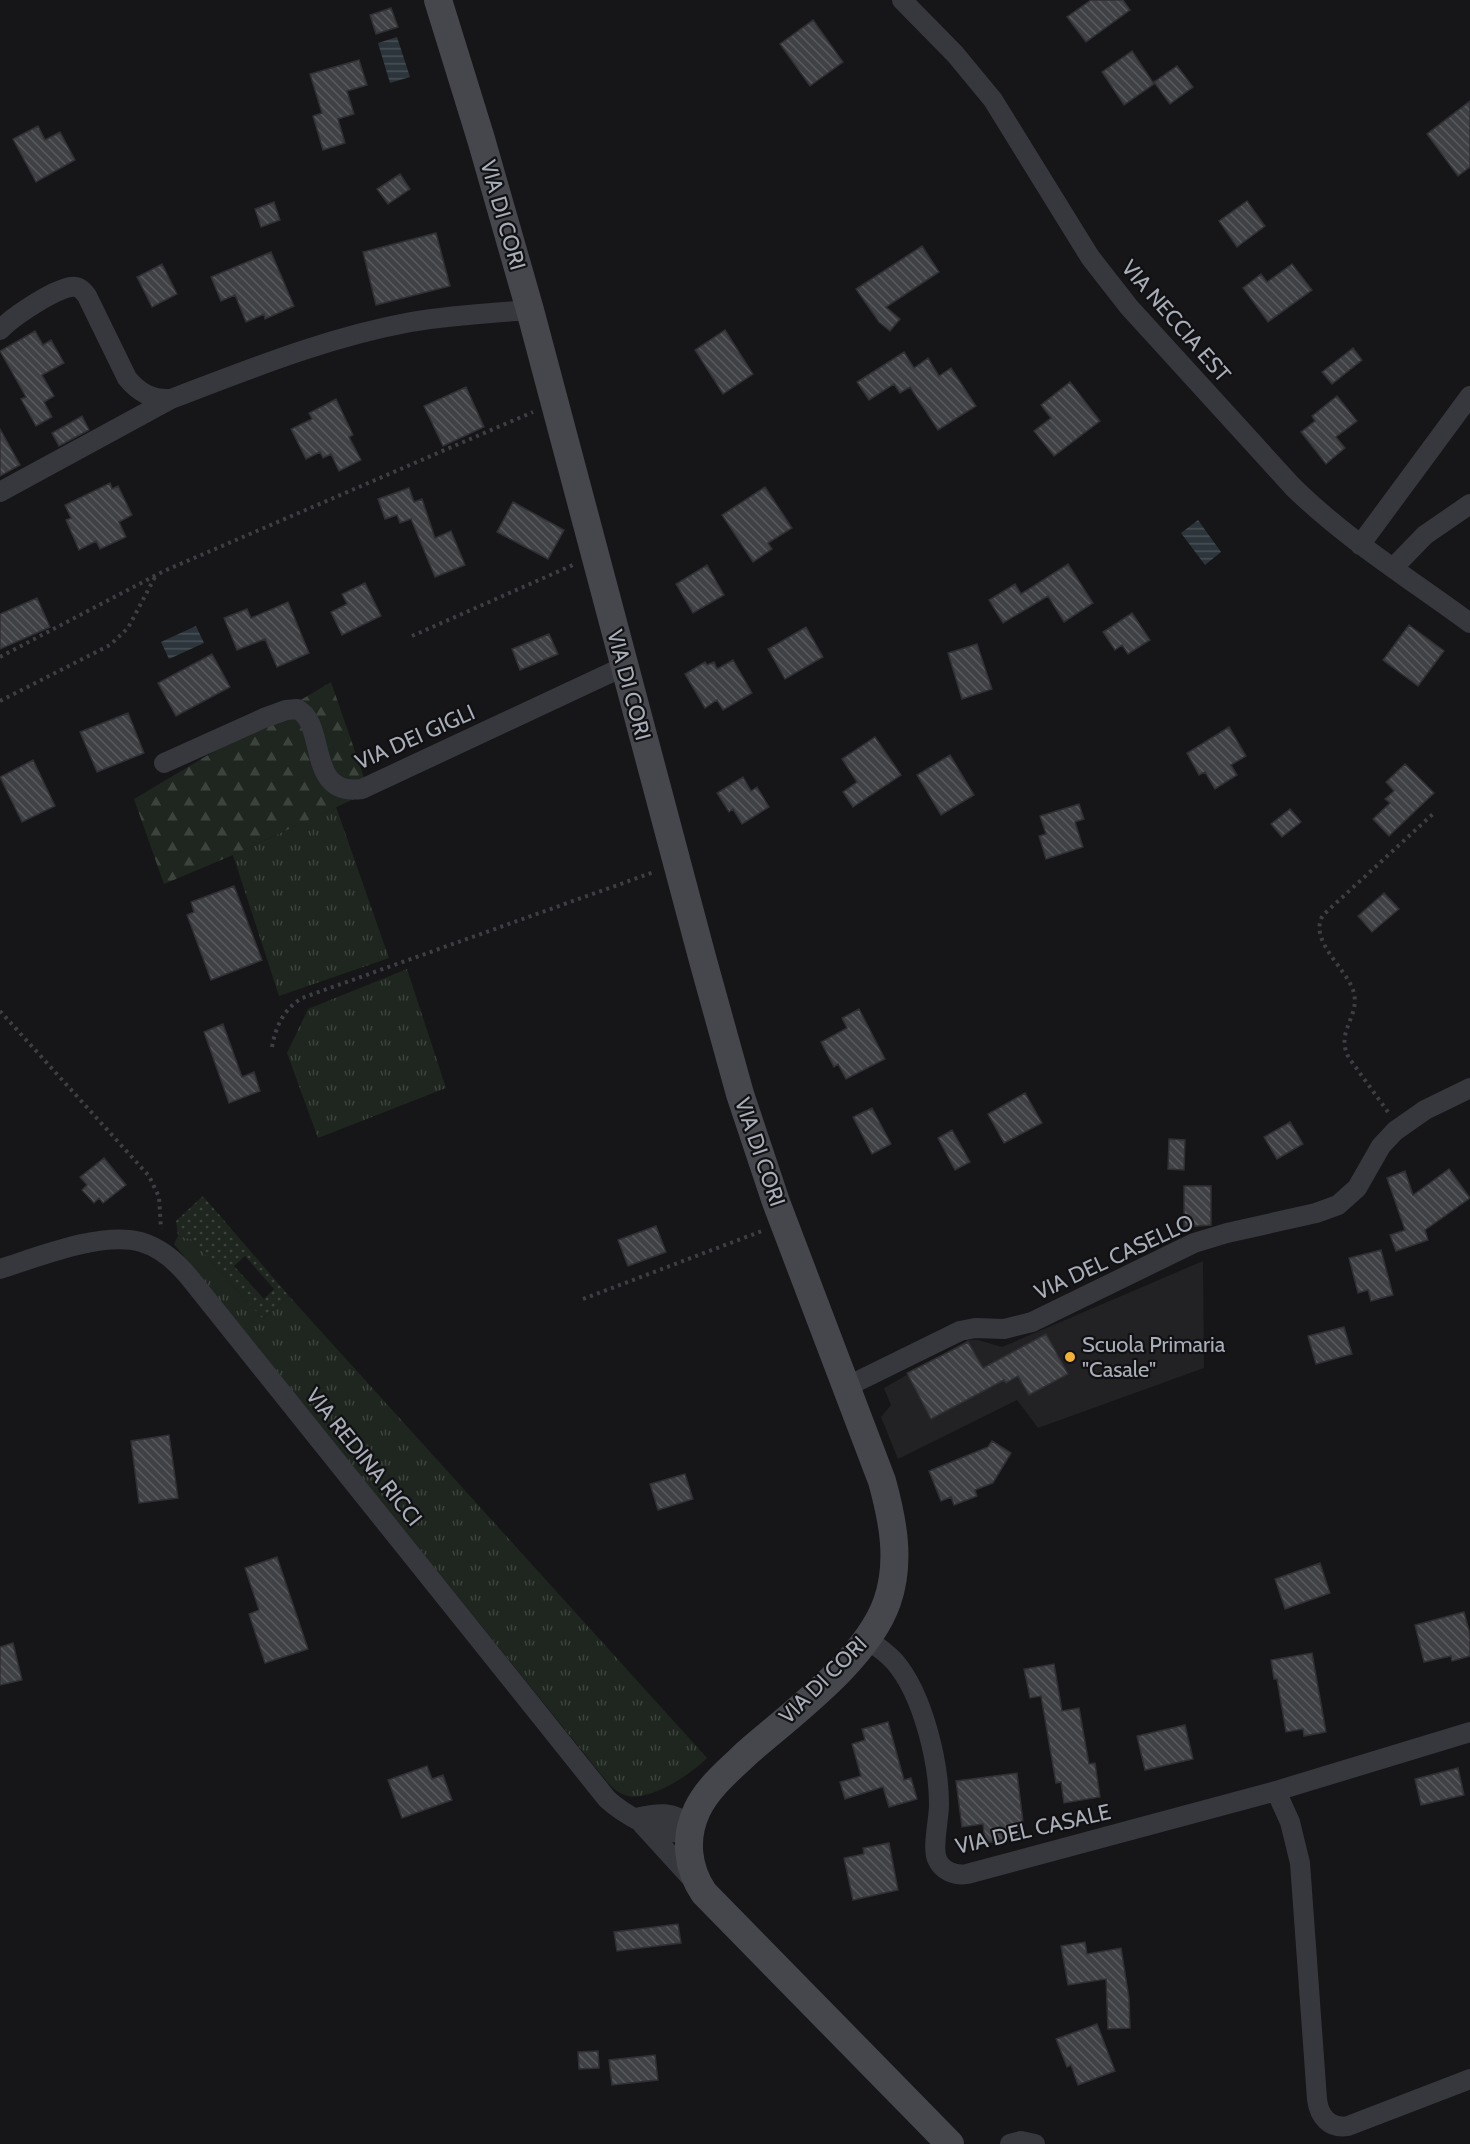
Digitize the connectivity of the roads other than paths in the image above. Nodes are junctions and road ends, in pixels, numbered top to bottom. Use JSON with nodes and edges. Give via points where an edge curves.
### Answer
{"nodes":[{"id":1,"x":438,"y":0,"type":"edge"},
{"id":2,"x":902,"y":0,"type":"edge"},
{"id":3,"x":530,"y":310,"type":"junction"},
{"id":4,"x":0,"y":330,"type":"edge"},
{"id":5,"x":1470,"y":396,"type":"edge"},
{"id":6,"x":171,"y":399,"type":"junction"},
{"id":7,"x":0,"y":492,"type":"edge"},
{"id":8,"x":1470,"y":504,"type":"edge"},
{"id":9,"x":1360,"y":544,"type":"junction"},
{"id":10,"x":1393,"y":568,"type":"junction"},
{"id":11,"x":1470,"y":623,"type":"edge"},
{"id":12,"x":625,"y":666,"type":"junction"},
{"id":13,"x":165,"y":763,"type":"dead end"},
{"id":14,"x":1470,"y":1088,"type":"edge"},
{"id":15,"x":0,"y":1269,"type":"edge"},
{"id":16,"x":846,"y":1387,"type":"junction"},
{"id":17,"x":866,"y":1639,"type":"junction"},
{"id":18,"x":1470,"y":1732,"type":"edge"},
{"id":19,"x":711,"y":1790,"type":"junction"},
{"id":20,"x":1276,"y":1791,"type":"junction"},
{"id":21,"x":657,"y":1813,"type":"junction"},
{"id":22,"x":636,"y":1818,"type":"junction"},
{"id":23,"x":691,"y":1827,"type":"junction"},
{"id":24,"x":704,"y":1893,"type":"junction"},
{"id":25,"x":1470,"y":2079,"type":"edge"},
{"id":26,"x":951,"y":2144,"type":"edge"},
{"id":27,"x":1010,"y":2144,"type":"edge"},
{"id":28,"x":1035,"y":2144,"type":"edge"}],
"edges":[{"from":1,"to":3,"type":"main road","name":"VIA DI CORI"},
{"from":2,"to":9,"type":"street","name":"VIA NECCIA EST","via":[[993,100],[1083,246],[1122,298],[1293,487]]},
{"from":3,"to":6,"type":"street","via":[[432,319],[359,334],[289,355]]},
{"from":3,"to":12,"type":"main road","name":"VIA DI CORI"},
{"from":4,"to":6,"type":"street","via":[[10,319],[64,289],[82,289],[133,385],[149,396]]},
{"from":5,"to":9,"type":"street"},
{"from":6,"to":7,"type":"street"},
{"from":8,"to":10,"type":"street","via":[[1425,535]]},
{"from":9,"to":10,"type":"street","name":"VIA NECCIA EST"},
{"from":10,"to":11,"type":"street","name":"VIA NECCIA EST"},
{"from":12,"to":13,"type":"street","name":"VIA DEI GIGLI","via":[[362,789],[342,789],[332,781],[322,765],[307,718],[297,708],[264,717]]},
{"from":12,"to":16,"type":"main road","name":"VIA DI CORI","via":[[743,1105]]},
{"from":14,"to":16,"type":"street","name":"VIA DEL CASELLO","via":[[1399,1127],[1381,1146],[1357,1188],[1338,1205],[1194,1243],[1032,1322],[1004,1329],[960,1331]]},
{"from":15,"to":22,"type":"street","name":"VIA REDINA RICCI","via":[[68,1248],[109,1241],[136,1241],[174,1260],[607,1799]]},
{"from":16,"to":17,"type":"main road","name":"VIA DI CORI","via":[[882,1481],[894,1537],[890,1593]]},
{"from":17,"to":19,"type":"main road","name":"VIA DI CORI","via":[[843,1668]]},
{"from":17,"to":20,"type":"street","name":"VIA DEL CASALE","via":[[896,1663],[920,1710],[938,1786],[936,1858],[955,1875]]},
{"from":18,"to":20,"type":"street","name":"VIA DEL CASALE"},
{"from":19,"to":21,"type":"street"},
{"from":19,"to":23,"type":"main road","name":"VIA DI CORI"},
{"from":20,"to":25,"type":"street","via":[[1290,1822],[1300,1863],[1317,2099],[1324,2118],[1334,2126],[1348,2126]]},
{"from":21,"to":22,"type":"street"},
{"from":21,"to":23,"type":"street","via":[[675,1815]]},
{"from":22,"to":23,"type":"street","via":[[670,1832]]},
{"from":22,"to":24,"type":"street"},
{"from":23,"to":24,"type":"main road","name":"VIA DI CORI","via":[[690,1860]]},
{"from":24,"to":26,"type":"main road","name":"VIA DI CORI"},
{"from":27,"to":28,"type":"street","via":[[1021,2140]]}]}
